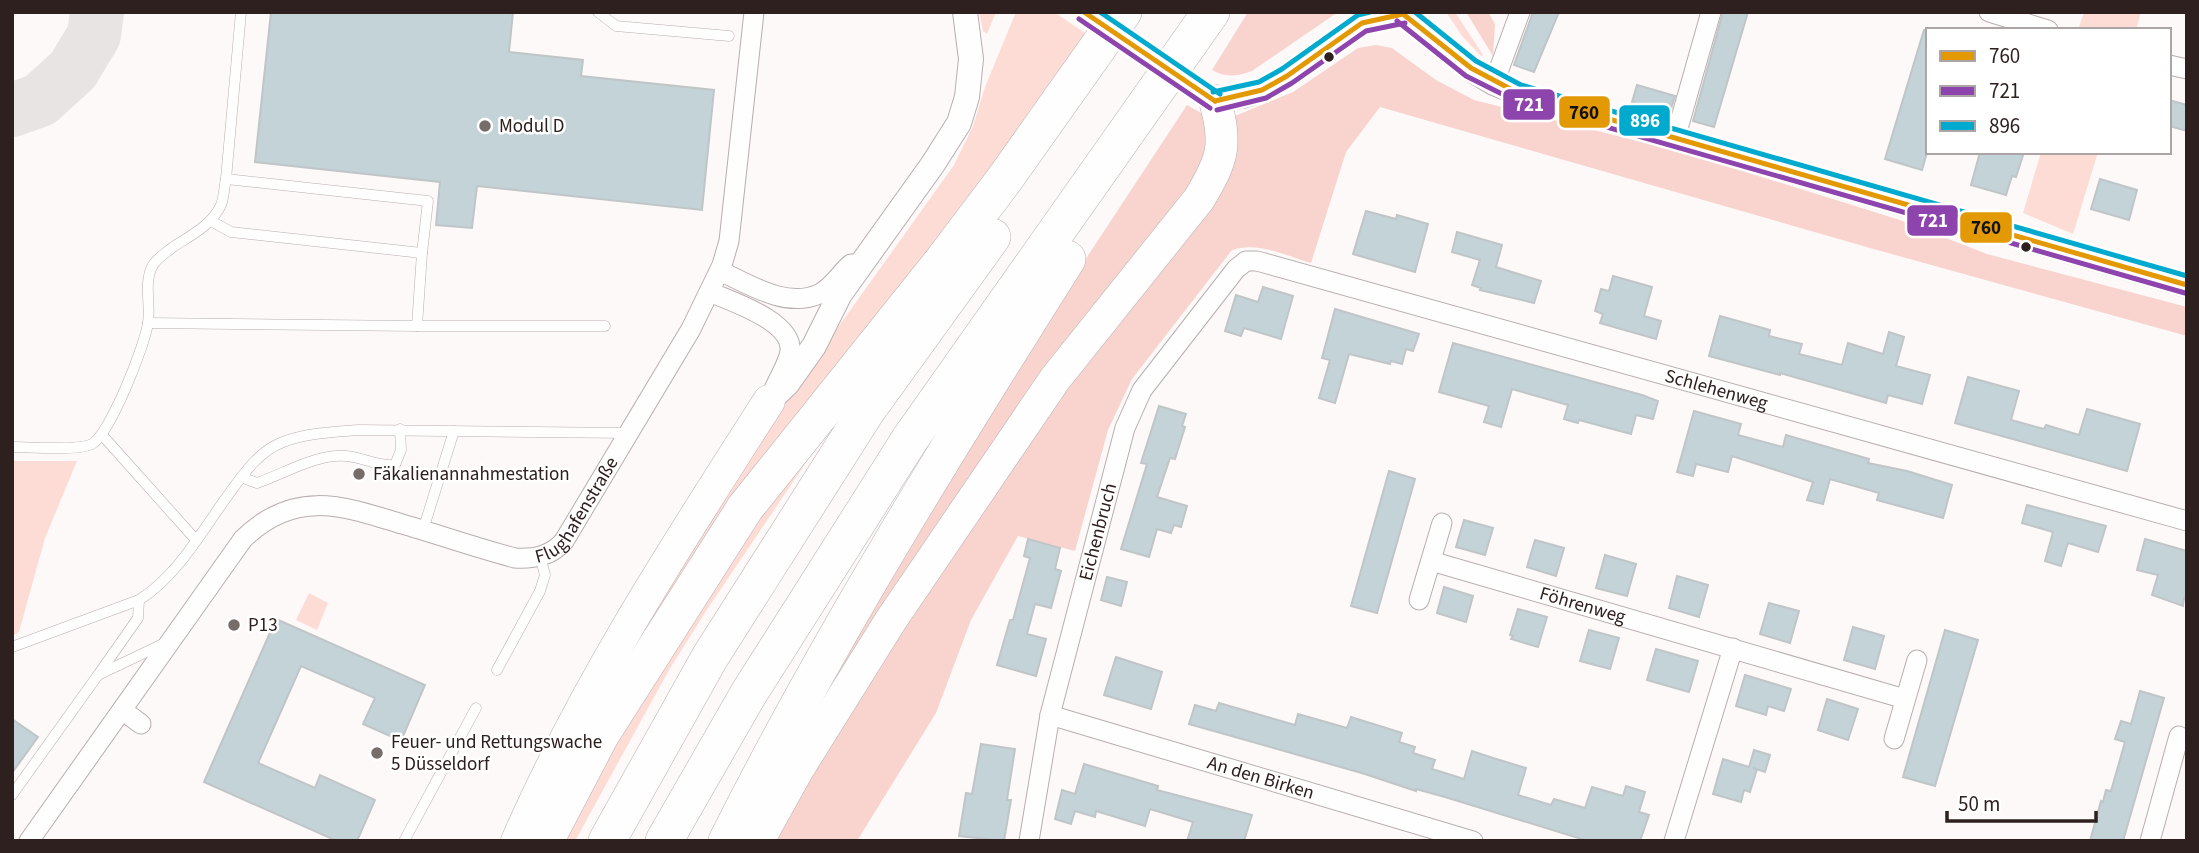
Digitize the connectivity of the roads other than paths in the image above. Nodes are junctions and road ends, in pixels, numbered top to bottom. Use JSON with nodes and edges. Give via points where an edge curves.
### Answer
{"nodes":[{"id":1,"x":241,"y":12,"type":"edge"},
{"id":2,"x":598,"y":12,"type":"edge"},
{"id":3,"x":754,"y":12,"type":"edge"},
{"id":4,"x":965,"y":12,"type":"edge"},
{"id":5,"x":1149,"y":12,"type":"edge"},
{"id":6,"x":1212,"y":12,"type":"edge"},
{"id":7,"x":1432,"y":12,"type":"edge"},
{"id":8,"x":1520,"y":12,"type":"edge"},
{"id":9,"x":1711,"y":12,"type":"edge"},
{"id":10,"x":1989,"y":12,"type":"edge"},
{"id":11,"x":1098,"y":13,"type":"edge"},
{"id":12,"x":1403,"y":13,"type":"edge"},
{"id":13,"x":2041,"y":28,"type":"edge"},
{"id":14,"x":729,"y":36,"type":"dead end"},
{"id":15,"x":1440,"y":44,"type":"junction"},
{"id":16,"x":1494,"y":83,"type":"junction"},
{"id":17,"x":1214,"y":100,"type":"junction"},
{"id":18,"x":1675,"y":139,"type":"junction"},
{"id":19,"x":1107,"y":161,"type":"junction"},
{"id":20,"x":226,"y":179,"type":"junction"},
{"id":21,"x":211,"y":221,"type":"junction"},
{"id":22,"x":422,"y":253,"type":"junction"},
{"id":23,"x":867,"y":254,"type":"junction"},
{"id":24,"x":1246,"y":261,"type":"joint"},
{"id":25,"x":720,"y":271,"type":"junction"},
{"id":26,"x":2187,"y":285,"type":"edge"},
{"id":27,"x":710,"y":292,"type":"junction"},
{"id":28,"x":148,"y":323,"type":"junction"},
{"id":29,"x":417,"y":326,"type":"junction"},
{"id":30,"x":605,"y":326,"type":"dead end"},
{"id":31,"x":769,"y":401,"type":"junction"},
{"id":32,"x":400,"y":429,"type":"junction"},
{"id":33,"x":454,"y":431,"type":"junction"},
{"id":34,"x":629,"y":433,"type":"junction"},
{"id":35,"x":103,"y":436,"type":"junction"},
{"id":36,"x":12,"y":447,"type":"edge"},
{"id":37,"x":241,"y":477,"type":"junction"},
{"id":38,"x":2187,"y":521,"type":"edge"},
{"id":39,"x":1442,"y":523,"type":"dead end"},
{"id":40,"x":423,"y":530,"type":"junction"},
{"id":41,"x":196,"y":540,"type":"junction"},
{"id":42,"x":540,"y":556,"type":"junction"},
{"id":43,"x":1431,"y":561,"type":"junction"},
{"id":44,"x":139,"y":600,"type":"junction"},
{"id":45,"x":1419,"y":600,"type":"dead end"},
{"id":46,"x":172,"y":639,"type":"junction"},
{"id":47,"x":12,"y":647,"type":"edge"},
{"id":48,"x":1733,"y":648,"type":"junction"},
{"id":49,"x":1917,"y":660,"type":"dead end"},
{"id":50,"x":497,"y":670,"type":"dead end"},
{"id":51,"x":98,"y":675,"type":"junction"},
{"id":52,"x":1905,"y":699,"type":"junction"},
{"id":53,"x":476,"y":708,"type":"dead end"},
{"id":54,"x":122,"y":710,"type":"junction"},
{"id":55,"x":1049,"y":715,"type":"junction"},
{"id":56,"x":141,"y":723,"type":"dead end"},
{"id":57,"x":2179,"y":736,"type":"dead end"},
{"id":58,"x":1894,"y":739,"type":"dead end"},
{"id":59,"x":12,"y":795,"type":"edge"},
{"id":60,"x":29,"y":841,"type":"edge"},
{"id":61,"x":404,"y":841,"type":"edge"},
{"id":62,"x":517,"y":841,"type":"edge"},
{"id":63,"x":545,"y":841,"type":"edge"},
{"id":64,"x":607,"y":841,"type":"edge"},
{"id":65,"x":664,"y":841,"type":"edge"},
{"id":66,"x":727,"y":841,"type":"edge"},
{"id":67,"x":758,"y":841,"type":"edge"},
{"id":68,"x":1029,"y":841,"type":"edge"},
{"id":69,"x":1474,"y":841,"type":"edge"},
{"id":70,"x":1674,"y":841,"type":"edge"},
{"id":71,"x":2150,"y":841,"type":"edge"}],
"edges":[{"from":1,"to":20,"type":"lane"},
{"from":2,"to":14,"type":"lane","via":[[616,26]]},
{"from":3,"to":25,"type":"street","name":"Flughafenstraße","via":[[729,241]]},
{"from":4,"to":23,"type":"street","via":[[971,58],[959,123]]},
{"from":5,"to":64,"type":"highway","via":[[865,413],[710,657]]},
{"from":6,"to":19,"type":"highway"},
{"from":7,"to":15,"type":"street"},
{"from":8,"to":16,"type":"street"},
{"from":9,"to":18,"type":"street"},
{"from":10,"to":13,"type":"street"},
{"from":11,"to":17,"type":"street","bridge":true},
{"from":11,"to":63,"type":"highway","via":[[1004,180],[745,508],[601,734]]},
{"from":12,"to":15,"type":"street"},
{"from":12,"to":17,"type":"street","via":[[1362,23],[1262,90]]},
{"from":15,"to":16,"type":"street"},
{"from":16,"to":18,"type":"street","via":[[1537,100]]},
{"from":17,"to":67,"type":"main road","via":[[1222,130],[1216,172],[1055,379],[891,620]]},
{"from":18,"to":26,"type":"street"},
{"from":19,"to":65,"type":"highway","via":[[910,439],[749,693]]},
{"from":19,"to":66,"type":"highway","via":[[1067,259],[870,579]]},
{"from":20,"to":21,"type":"lane","via":[[222,204]]},
{"from":20,"to":22,"type":"lane","via":[[428,201]]},
{"from":21,"to":22,"type":"lane","via":[[231,232]]},
{"from":21,"to":28,"type":"lane","via":[[164,253],[151,269]]},
{"from":22,"to":29,"type":"lane"},
{"from":23,"to":25,"type":"street","via":[[820,293],[805,298],[774,295]]},
{"from":23,"to":31,"type":"street","via":[[814,346],[788,384]]},
{"from":24,"to":38,"type":"street","name":"Schlehenweg"},
{"from":24,"to":55,"type":"street","name":"Eichenbruch","via":[[1142,390],[1125,428]]},
{"from":25,"to":27,"type":"street","name":"Flughafenstraße"},
{"from":27,"to":31,"type":"street","via":[[768,319],[789,341],[787,362]]},
{"from":27,"to":34,"type":"street","name":"Flughafenstraße"},
{"from":28,"to":29,"type":"lane"},
{"from":28,"to":35,"type":"lane"},
{"from":29,"to":30,"type":"lane"},
{"from":31,"to":62,"type":"main road","via":[[640,603],[539,790]]},
{"from":32,"to":33,"type":"lane"},
{"from":32,"to":37,"type":"lane","via":[[288,440],[254,461]]},
{"from":32,"to":37,"type":"lane","via":[[401,450],[395,465],[384,467],[349,456],[319,457],[257,483]]},
{"from":33,"to":34,"type":"lane"},
{"from":33,"to":40,"type":"lane"},
{"from":34,"to":42,"type":"street","name":"Flughafenstraße","via":[[564,541]]},
{"from":35,"to":36,"type":"lane","via":[[79,447]]},
{"from":35,"to":41,"type":"lane"},
{"from":37,"to":41,"type":"lane"},
{"from":39,"to":43,"type":"street"},
{"from":40,"to":42,"type":"street","name":"Flughafenstraße","via":[[515,558]]},
{"from":40,"to":46,"type":"street","name":"Flughafenstraße","via":[[326,504],[273,515],[243,539]]},
{"from":41,"to":44,"type":"lane","via":[[162,583]]},
{"from":42,"to":50,"type":"lane","via":[[545,575],[540,591]]},
{"from":43,"to":45,"type":"street"},
{"from":43,"to":48,"type":"street","name":"Föhrenweg"},
{"from":44,"to":47,"type":"lane"},
{"from":44,"to":51,"type":"lane","via":[[138,618]]},
{"from":46,"to":51,"type":"lane"},
{"from":46,"to":54,"type":"street","name":"Flughafenstraße"},
{"from":48,"to":52,"type":"street","name":"Föhrenweg"},
{"from":48,"to":70,"type":"street"},
{"from":49,"to":52,"type":"street"},
{"from":51,"to":59,"type":"lane"},
{"from":52,"to":58,"type":"street"},
{"from":53,"to":61,"type":"lane"},
{"from":54,"to":56,"type":"street"},
{"from":54,"to":60,"type":"street","name":"Flughafenstraße"},
{"from":55,"to":68,"type":"street","name":"Eichenbruch"},
{"from":55,"to":69,"type":"street","name":"An den Birken"},
{"from":57,"to":71,"type":"street"}]}
